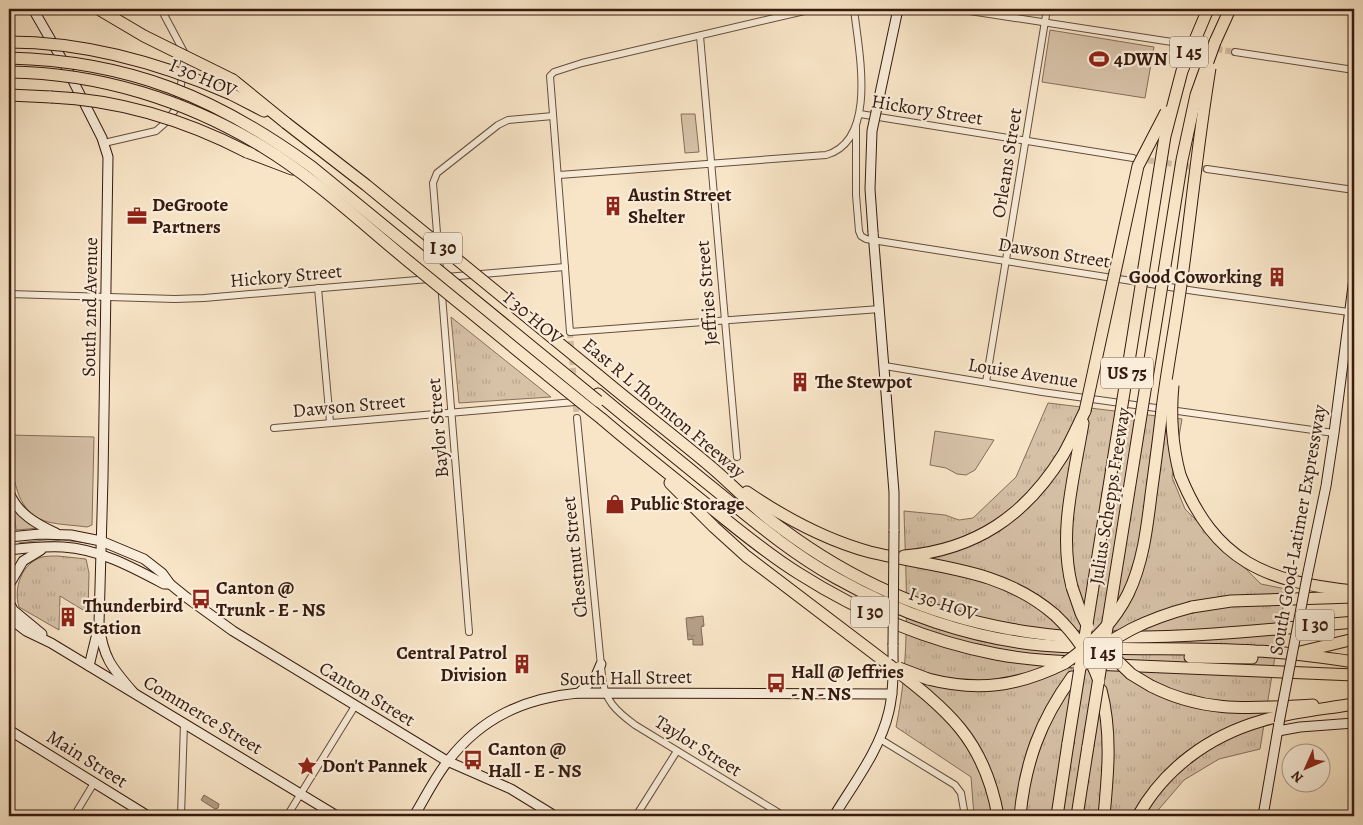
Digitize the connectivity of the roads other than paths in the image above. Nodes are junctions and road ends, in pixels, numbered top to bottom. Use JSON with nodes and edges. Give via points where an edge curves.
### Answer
{"nodes":[{"id":1,"x":33,"y":9,"type":"edge"},
{"id":2,"x":99,"y":9,"type":"edge"},
{"id":3,"x":161,"y":9,"type":"edge"},
{"id":4,"x":813,"y":9,"type":"edge"},
{"id":5,"x":854,"y":9,"type":"edge"},
{"id":6,"x":898,"y":9,"type":"edge"},
{"id":7,"x":957,"y":9,"type":"edge"},
{"id":8,"x":1047,"y":9,"type":"edge"},
{"id":9,"x":1208,"y":9,"type":"edge"},
{"id":10,"x":1230,"y":9,"type":"edge"},
{"id":11,"x":1045,"y":22,"type":"junction"},
{"id":12,"x":700,"y":36,"type":"junction"},
{"id":13,"x":9,"y":42,"type":"edge"},
{"id":14,"x":1172,"y":42,"type":"tunnel mouth"},
{"id":15,"x":1215,"y":42,"type":"junction"},
{"id":16,"x":9,"y":52,"type":"edge"},
{"id":17,"x":1235,"y":52,"type":"tunnel mouth"},
{"id":18,"x":9,"y":58,"type":"edge"},
{"id":19,"x":1354,"y":70,"type":"edge"},
{"id":20,"x":9,"y":72,"type":"edge"},
{"id":21,"x":9,"y":95,"type":"edge"},
{"id":22,"x":1175,"y":96,"type":"junction"},
{"id":23,"x":860,"y":114,"type":"junction"},
{"id":24,"x":553,"y":116,"type":"junction"},
{"id":25,"x":286,"y":122,"type":"junction"},
{"id":26,"x":856,"y":127,"type":"junction"},
{"id":27,"x":1026,"y":142,"type":"junction"},
{"id":28,"x":104,"y":143,"type":"junction"},
{"id":29,"x":1133,"y":158,"type":"tunnel mouth"},
{"id":30,"x":710,"y":164,"type":"junction"},
{"id":31,"x":1207,"y":169,"type":"tunnel mouth"},
{"id":32,"x":296,"y":170,"type":"junction"},
{"id":33,"x":559,"y":175,"type":"junction"},
{"id":34,"x":1354,"y":190,"type":"edge"},
{"id":35,"x":873,"y":236,"type":"junction"},
{"id":36,"x":1007,"y":261,"type":"junction"},
{"id":37,"x":565,"y":267,"type":"junction"},
{"id":38,"x":1183,"y":271,"type":"junction"},
{"id":39,"x":441,"y":278,"type":"junction"},
{"id":40,"x":1354,"y":278,"type":"edge"},
{"id":41,"x":318,"y":288,"type":"junction"},
{"id":42,"x":9,"y":294,"type":"edge"},
{"id":43,"x":107,"y":297,"type":"junction"},
{"id":44,"x":880,"y":309,"type":"junction"},
{"id":45,"x":1349,"y":312,"type":"junction"},
{"id":46,"x":725,"y":320,"type":"junction"},
{"id":47,"x":1350,"y":337,"type":"edge"},
{"id":48,"x":885,"y":366,"type":"junction"},
{"id":49,"x":986,"y":382,"type":"junction"},
{"id":50,"x":598,"y":398,"type":"junction"},
{"id":51,"x":575,"y":402,"type":"dead end"},
{"id":52,"x":1086,"y":411,"type":"junction"},
{"id":53,"x":451,"y":412,"type":"junction"},
{"id":54,"x":577,"y":418,"type":"tunnel mouth"},
{"id":55,"x":330,"y":422,"type":"junction"},
{"id":56,"x":274,"y":428,"type":"dead end"},
{"id":57,"x":1334,"y":433,"type":"junction"},
{"id":58,"x":632,"y":444,"type":"junction"},
{"id":59,"x":736,"y":457,"type":"dead end"},
{"id":60,"x":711,"y":467,"type":"junction"},
{"id":61,"x":9,"y":492,"type":"edge"},
{"id":62,"x":58,"y":534,"type":"junction"},
{"id":63,"x":9,"y":537,"type":"edge"},
{"id":64,"x":101,"y":541,"type":"junction"},
{"id":65,"x":46,"y":548,"type":"junction"},
{"id":66,"x":9,"y":550,"type":"edge"},
{"id":67,"x":100,"y":554,"type":"junction"},
{"id":68,"x":893,"y":557,"type":"junction"},
{"id":69,"x":170,"y":584,"type":"junction"},
{"id":70,"x":9,"y":585,"type":"edge"},
{"id":71,"x":1354,"y":591,"type":"edge"},
{"id":72,"x":1354,"y":597,"type":"edge"},
{"id":73,"x":9,"y":602,"type":"edge"},
{"id":74,"x":9,"y":618,"type":"edge"},
{"id":75,"x":1354,"y":622,"type":"edge"},
{"id":76,"x":99,"y":624,"type":"junction"},
{"id":77,"x":469,"y":632,"type":"dead end"},
{"id":78,"x":1354,"y":639,"type":"edge"},
{"id":79,"x":51,"y":643,"type":"junction"},
{"id":80,"x":1292,"y":654,"type":"junction"},
{"id":81,"x":1354,"y":662,"type":"edge"},
{"id":82,"x":601,"y":664,"type":"junction"},
{"id":83,"x":888,"y":664,"type":"junction"},
{"id":84,"x":89,"y":666,"type":"junction"},
{"id":85,"x":1354,"y":675,"type":"edge"},
{"id":86,"x":133,"y":692,"type":"junction"},
{"id":87,"x":579,"y":692,"type":"junction"},
{"id":88,"x":605,"y":692,"type":"junction"},
{"id":89,"x":892,"y":694,"type":"junction"},
{"id":90,"x":1354,"y":703,"type":"edge"},
{"id":91,"x":355,"y":706,"type":"junction"},
{"id":92,"x":184,"y":723,"type":"junction"},
{"id":93,"x":1354,"y":723,"type":"edge"},
{"id":94,"x":1279,"y":727,"type":"junction"},
{"id":95,"x":9,"y":730,"type":"edge"},
{"id":96,"x":880,"y":739,"type":"junction"},
{"id":97,"x":677,"y":751,"type":"junction"},
{"id":98,"x":447,"y":762,"type":"junction"},
{"id":99,"x":94,"y":783,"type":"junction"},
{"id":100,"x":301,"y":794,"type":"junction"},
{"id":101,"x":74,"y":816,"type":"edge"},
{"id":102,"x":148,"y":816,"type":"edge"},
{"id":103,"x":181,"y":816,"type":"edge"},
{"id":104,"x":287,"y":816,"type":"edge"},
{"id":105,"x":337,"y":816,"type":"edge"},
{"id":106,"x":414,"y":816,"type":"edge"},
{"id":107,"x":555,"y":816,"type":"edge"},
{"id":108,"x":636,"y":816,"type":"edge"},
{"id":109,"x":784,"y":816,"type":"edge"},
{"id":110,"x":834,"y":816,"type":"edge"},
{"id":111,"x":966,"y":816,"type":"edge"},
{"id":112,"x":998,"y":816,"type":"edge"},
{"id":113,"x":1020,"y":816,"type":"edge"},
{"id":114,"x":1057,"y":816,"type":"edge"},
{"id":115,"x":1077,"y":816,"type":"edge"},
{"id":116,"x":1104,"y":816,"type":"edge"},
{"id":117,"x":1138,"y":816,"type":"edge"},
{"id":118,"x":1263,"y":816,"type":"edge"}],
"edges":[{"from":1,"to":28,"type":"main road","name":"South 2nd Avenue"},
{"from":2,"to":25,"type":"highway","bridge":true,"via":[[144,36],[233,80]]},
{"from":3,"to":28,"type":"street","via":[[185,54],[175,110],[156,131]]},
{"from":4,"to":12,"type":"street"},
{"from":5,"to":23,"type":"street","via":[[862,87]]},
{"from":6,"to":35,"type":"main road","bridge":true,"via":[[872,131],[870,189]]},
{"from":7,"to":11,"type":"street"},
{"from":8,"to":11,"type":"street","name":"Orleans Street"},
{"from":9,"to":22,"type":"highway","name":"Julius Schepps Freeway","number":"I 45","bridge":true,"via":[[1191,46]]},
{"from":10,"to":15,"type":"highway","name":"Julius Schepps Freeway","number":"I 45"},
{"from":11,"to":14,"type":"street"},
{"from":11,"to":27,"type":"street","name":"Orleans Street"},
{"from":12,"to":24,"type":"street","via":[[554,72],[550,76]]},
{"from":12,"to":30,"type":"street","name":"Jeffries Street"},
{"from":13,"to":25,"type":"highway","name":"East R L Thornton Freeway","number":"I 30","bridge":true,"via":[[78,47],[146,62],[231,94]]},
{"from":15,"to":38,"type":"highway","bridge":true},
{"from":15,"to":115,"type":"highway","name":"Julius Schepps Freeway","number":"I 45","bridge":true,"via":[[1196,95],[1182,160]]},
{"from":16,"to":50,"type":"highway","name":"I 30 HOV","via":[[70,56],[124,67],[198,92],[250,119],[327,173]]},
{"from":17,"to":19,"type":"street"},
{"from":18,"to":50,"type":"highway","name":"I 30 HOV","bridge":true,"via":[[79,64],[136,76],[192,95],[269,136],[312,167]]},
{"from":20,"to":32,"type":"highway","number":"I 30","bridge":true,"via":[[69,76],[152,95],[199,112]]},
{"from":21,"to":32,"type":"highway","bridge":true,"via":[[51,96],[147,111],[192,126],[246,152]]},
{"from":22,"to":52,"type":"highway","bridge":true,"via":[[1138,166]]},
{"from":22,"to":114,"type":"highway","name":"Julius Schepps Freeway","number":"US 75","bridge":true,"via":[[1161,163]]},
{"from":23,"to":26,"type":"street","name":"Hickory Street"},
{"from":23,"to":27,"type":"street","name":"Hickory Street"},
{"from":24,"to":33,"type":"street"},
{"from":24,"to":39,"type":"street","name":"Baylor Street","via":[[508,120],[437,173],[433,182]]},
{"from":25,"to":60,"type":"highway","name":"East R L Thornton Freeway","number":"I 30","bridge":true},
{"from":26,"to":30,"type":"street","name":"Hickory Street","via":[[844,146],[826,155]]},
{"from":26,"to":35,"type":"street","via":[[856,195],[860,231],[866,239]]},
{"from":27,"to":29,"type":"street","name":"Hickory Street"},
{"from":27,"to":36,"type":"street","name":"Orleans Street"},
{"from":28,"to":43,"type":"main road","name":"South 2nd Avenue","via":[[108,157]]},
{"from":30,"to":33,"type":"street","name":"Hickory Street"},
{"from":30,"to":46,"type":"street","name":"Jeffries Street"},
{"from":31,"to":34,"type":"street"},
{"from":32,"to":58,"type":"highway","number":"I 30","bridge":true},
{"from":33,"to":37,"type":"street"},
{"from":35,"to":36,"type":"street","name":"Dawson Street"},
{"from":35,"to":44,"type":"main road"},
{"from":36,"to":45,"type":"street","name":"Dawson Street"},
{"from":36,"to":49,"type":"street","name":"Orleans Street"},
{"from":37,"to":39,"type":"street","name":"Hickory Street"},
{"from":37,"to":46,"type":"street","via":[[570,332]]},
{"from":38,"to":71,"type":"highway","bridge":true,"via":[[1172,441],[1180,475],[1199,516],[1234,553],[1270,575],[1291,582]]},
{"from":38,"to":83,"type":"highway","bridge":true,"via":[[1141,555],[1128,594],[1111,620],[1065,663],[1015,682],[992,686],[946,684]]},
{"from":39,"to":41,"type":"street","name":"Hickory Street"},
{"from":39,"to":53,"type":"street","name":"Baylor Street"},
{"from":40,"to":45,"type":"main road","name":"South Good-Latimer Expressway"},
{"from":41,"to":43,"type":"street","name":"Hickory Street","via":[[204,298]]},
{"from":41,"to":55,"type":"street"},
{"from":42,"to":43,"type":"street","name":"Hickory Street"},
{"from":43,"to":64,"type":"main road","name":"South 2nd Avenue"},
{"from":44,"to":46,"type":"street"},
{"from":44,"to":48,"type":"main road"},
{"from":45,"to":47,"type":"main road","name":"South Good-Latimer Expressway"},
{"from":46,"to":59,"type":"street","name":"Jeffries Street"},
{"from":47,"to":57,"type":"main road","name":"South Good-Latimer Expressway"},
{"from":48,"to":49,"type":"street","name":"Louise Avenue"},
{"from":48,"to":89,"type":"main road","bridge":true,"via":[[894,492]]},
{"from":49,"to":57,"type":"street","name":"Louise Avenue"},
{"from":50,"to":80,"type":"highway","name":"I 30 HOV","via":[[799,561],[850,591],[910,618],[988,641],[1052,652],[1239,658]]},
{"from":51,"to":53,"type":"street","name":"Dawson Street"},
{"from":52,"to":68,"type":"highway","via":[[1064,453],[1042,485],[994,529],[951,547]]},
{"from":52,"to":90,"type":"highway","bridge":true,"via":[[1068,507],[1066,560],[1080,613],[1098,642],[1126,669],[1151,686],[1180,699],[1220,707],[1262,708]]},
{"from":53,"to":55,"type":"street","name":"Dawson Street"},
{"from":53,"to":77,"type":"street","name":"Baylor Street"},
{"from":54,"to":82,"type":"street","name":"Chestnut Street"},
{"from":55,"to":56,"type":"street","name":"Dawson Street"},
{"from":57,"to":94,"type":"main road","name":"South Good-Latimer Expressway","bridge":true},
{"from":58,"to":83,"type":"highway","via":[[726,539]]},
{"from":58,"to":85,"type":"highway","number":"I 30","via":[[797,572],[873,614],[955,644],[996,654],[1051,661]]},
{"from":60,"to":68,"type":"highway","via":[[787,518],[819,534]]},
{"from":60,"to":75,"type":"highway","name":"East R L Thornton Freeway","number":"I 30","via":[[779,527],[841,569],[915,604],[970,620],[1059,637],[1154,638]]},
{"from":61,"to":62,"type":"main road","via":[[25,515]]},
{"from":62,"to":63,"type":"main road","name":"Canton Street"},
{"from":62,"to":64,"type":"main road","name":"Canton Street"},
{"from":64,"to":67,"type":"main road","name":"South 2nd Avenue"},
{"from":64,"to":69,"type":"main road","name":"Canton Street","via":[[144,559]]},
{"from":65,"to":66,"type":"main road","name":"Canton Street"},
{"from":65,"to":67,"type":"main road","name":"Canton Street","via":[[68,547]]},
{"from":65,"to":70,"type":"main road","via":[[23,561]]},
{"from":67,"to":69,"type":"main road","name":"Canton Street"},
{"from":67,"to":76,"type":"main road","name":"South 2nd Avenue"},
{"from":68,"to":116,"type":"highway","bridge":true,"via":[[989,577],[1026,593],[1055,615],[1078,641],[1088,657],[1105,706],[1108,760]]},
{"from":69,"to":91,"type":"main road","name":"Canton Street","via":[[212,617]]},
{"from":72,"to":113,"type":"highway","bridge":true,"via":[[1231,601],[1163,615],[1128,630],[1097,652],[1072,677],[1052,706],[1027,771]]},
{"from":73,"to":79,"type":"main road","name":"Commerce Street","via":[[13,610]]},
{"from":74,"to":79,"type":"main road","name":"Commerce Street"},
{"from":76,"to":84,"type":"main road","name":"South 2nd Avenue"},
{"from":76,"to":86,"type":"main road","name":"South 2nd Avenue","via":[[110,665]]},
{"from":78,"to":80,"type":"highway","name":"I 30 HOV"},
{"from":79,"to":84,"type":"main road","name":"Commerce Street"},
{"from":80,"to":81,"type":"highway","name":"I 30 HOV"},
{"from":82,"to":87,"type":"main road","via":[[595,678]]},
{"from":82,"to":88,"type":"street","name":"Chestnut Street"},
{"from":83,"to":112,"type":"highway","bridge":true,"via":[[935,701],[966,735],[988,776]]},
{"from":84,"to":86,"type":"main road","name":"Commerce Street"},
{"from":86,"to":92,"type":"main road","name":"Commerce Street"},
{"from":87,"to":88,"type":"main road","name":"South Hall Street"},
{"from":87,"to":98,"type":"main road","name":"South Hall Street","via":[[535,699],[504,712],[480,728]]},
{"from":88,"to":89,"type":"main road","name":"South Hall Street"},
{"from":88,"to":97,"type":"street","name":"Taylor Street","via":[[622,715]]},
{"from":89,"to":96,"type":"main road"},
{"from":90,"to":117,"type":"highway","via":[[1262,720],[1223,735],[1174,769],[1150,796]]},
{"from":91,"to":98,"type":"main road","name":"Canton Street"},
{"from":91,"to":100,"type":"street"},
{"from":92,"to":100,"type":"main road","name":"Commerce Street"},
{"from":92,"to":103,"type":"street"},
{"from":93,"to":94,"type":"main road"},
{"from":94,"to":118,"type":"main road","name":"South Good-Latimer Expressway"},
{"from":95,"to":99,"type":"main road","name":"Main Street"},
{"from":96,"to":110,"type":"main road"},
{"from":96,"to":111,"type":"street","via":[[959,788]]},
{"from":97,"to":108,"type":"street"},
{"from":97,"to":109,"type":"street","name":"Taylor Street"},
{"from":98,"to":106,"type":"main road","name":"South Hall Street"},
{"from":98,"to":107,"type":"main road","name":"Canton Street","via":[[511,790]]},
{"from":99,"to":101,"type":"street"},
{"from":99,"to":102,"type":"main road","name":"Main Street"},
{"from":100,"to":104,"type":"street"},
{"from":100,"to":105,"type":"main road","name":"Commerce Street"}]}
